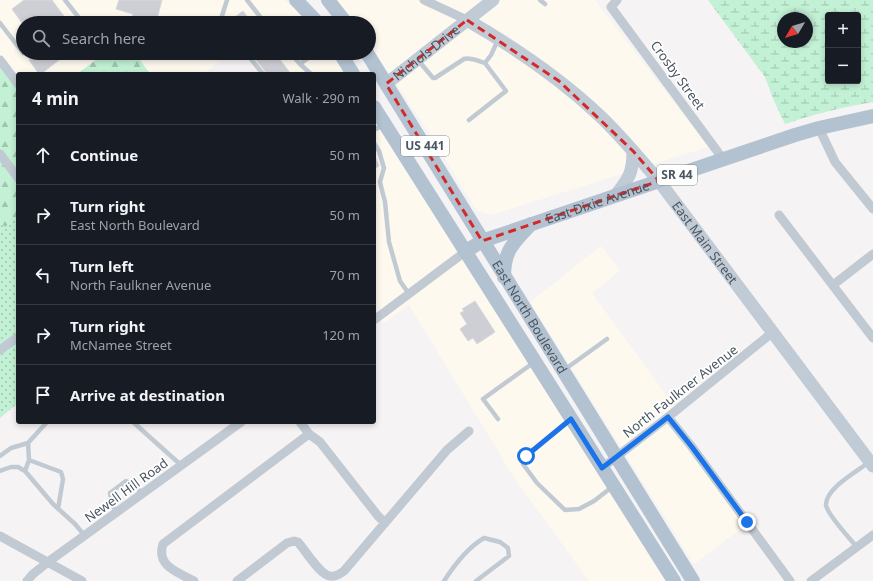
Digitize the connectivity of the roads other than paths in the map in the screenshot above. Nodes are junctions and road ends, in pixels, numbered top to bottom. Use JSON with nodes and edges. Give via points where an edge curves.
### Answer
{"nodes":[{"id":1,"x":65,"y":0,"type":"edge"},
{"id":2,"x":227,"y":0,"type":"edge"},
{"id":3,"x":247,"y":0,"type":"edge"},
{"id":4,"x":296,"y":0,"type":"edge"},
{"id":5,"x":328,"y":0,"type":"edge"},
{"id":6,"x":424,"y":0,"type":"edge"},
{"id":7,"x":493,"y":0,"type":"edge"},
{"id":8,"x":614,"y":4,"type":"edge"},
{"id":9,"x":78,"y":16,"type":"edge"},
{"id":10,"x":223,"y":16,"type":"edge"},
{"id":11,"x":260,"y":16,"type":"edge"},
{"id":12,"x":311,"y":16,"type":"edge"},
{"id":13,"x":341,"y":16,"type":"edge"},
{"id":14,"x":467,"y":20,"type":"junction"},
{"id":15,"x":0,"y":23,"type":"edge"},
{"id":16,"x":498,"y":39,"type":"junction"},
{"id":17,"x":16,"y":43,"type":"edge"},
{"id":18,"x":418,"y":59,"type":"junction"},
{"id":19,"x":0,"y":60,"type":"edge"},
{"id":20,"x":252,"y":60,"type":"edge"},
{"id":21,"x":296,"y":60,"type":"edge"},
{"id":22,"x":305,"y":60,"type":"edge"},
{"id":23,"x":344,"y":60,"type":"edge"},
{"id":24,"x":370,"y":60,"type":"edge"},
{"id":25,"x":485,"y":63,"type":"junction"},
{"id":26,"x":300,"y":64,"type":"junction"},
{"id":27,"x":261,"y":72,"type":"edge"},
{"id":28,"x":308,"y":72,"type":"edge"},
{"id":29,"x":352,"y":72,"type":"edge"},
{"id":30,"x":375,"y":72,"type":"edge"},
{"id":31,"x":376,"y":74,"type":"edge"},
{"id":32,"x":16,"y":81,"type":"edge"},
{"id":33,"x":380,"y":84,"type":"edge"},
{"id":34,"x":376,"y":115,"type":"edge"},
{"id":35,"x":873,"y":116,"type":"edge"},
{"id":36,"x":469,"y":120,"type":"dead end"},
{"id":37,"x":379,"y":127,"type":"edge"},
{"id":38,"x":818,"y":128,"type":"junction"},
{"id":39,"x":376,"y":146,"type":"edge"},
{"id":40,"x":633,"y":151,"type":"junction"},
{"id":41,"x":0,"y":154,"type":"edge"},
{"id":42,"x":723,"y":159,"type":"junction"},
{"id":43,"x":16,"y":175,"type":"edge"},
{"id":44,"x":659,"y":181,"type":"junction"},
{"id":45,"x":616,"y":195,"type":"junction"},
{"id":46,"x":873,"y":209,"type":"edge"},
{"id":47,"x":779,"y":215,"type":"dead end"},
{"id":48,"x":532,"y":223,"type":"junction"},
{"id":49,"x":482,"y":241,"type":"junction"},
{"id":50,"x":465,"y":252,"type":"junction"},
{"id":51,"x":873,"y":254,"type":"edge"},
{"id":52,"x":504,"y":276,"type":"junction"},
{"id":53,"x":833,"y":285,"type":"junction"},
{"id":54,"x":409,"y":294,"type":"junction"},
{"id":55,"x":376,"y":319,"type":"edge"},
{"id":56,"x":773,"y":332,"type":"junction"},
{"id":57,"x":16,"y":338,"type":"edge"},
{"id":58,"x":873,"y":338,"type":"edge"},
{"id":59,"x":607,"y":339,"type":"dead end"},
{"id":60,"x":0,"y":350,"type":"edge"},
{"id":61,"x":535,"y":362,"type":"junction"},
{"id":62,"x":562,"y":371,"type":"junction"},
{"id":63,"x":668,"y":417,"type":"junction"},
{"id":64,"x":498,"y":419,"type":"dead end"},
{"id":65,"x":571,"y":419,"type":"junction"},
{"id":66,"x":45,"y":424,"type":"edge"},
{"id":67,"x":135,"y":424,"type":"edge"},
{"id":68,"x":238,"y":424,"type":"edge"},
{"id":69,"x":302,"y":424,"type":"edge"},
{"id":70,"x":469,"y":431,"type":"dead end"},
{"id":71,"x":309,"y":434,"type":"junction"},
{"id":72,"x":28,"y":443,"type":"junction"},
{"id":73,"x":0,"y":456,"type":"edge"},
{"id":74,"x":616,"y":457,"type":"junction"},
{"id":75,"x":29,"y":460,"type":"junction"},
{"id":76,"x":871,"y":464,"type":"edge"},
{"id":77,"x":182,"y":466,"type":"junction"},
{"id":78,"x":602,"y":468,"type":"junction"},
{"id":79,"x":0,"y":471,"type":"edge"},
{"id":80,"x":25,"y":471,"type":"junction"},
{"id":81,"x":613,"y":486,"type":"junction"},
{"id":82,"x":142,"y":495,"type":"junction"},
{"id":83,"x":58,"y":509,"type":"junction"},
{"id":84,"x":116,"y":513,"type":"junction"},
{"id":85,"x":385,"y":523,"type":"junction"},
{"id":86,"x":873,"y":535,"type":"edge"},
{"id":87,"x":0,"y":536,"type":"edge"},
{"id":88,"x":84,"y":536,"type":"junction"},
{"id":89,"x":857,"y":547,"type":"junction"},
{"id":90,"x":48,"y":562,"type":"junction"},
{"id":91,"x":27,"y":581,"type":"edge"},
{"id":92,"x":82,"y":581,"type":"edge"},
{"id":93,"x":194,"y":581,"type":"edge"},
{"id":94,"x":237,"y":581,"type":"edge"},
{"id":95,"x":444,"y":581,"type":"edge"},
{"id":96,"x":476,"y":581,"type":"edge"},
{"id":97,"x":674,"y":581,"type":"edge"},
{"id":98,"x":693,"y":581,"type":"edge"},
{"id":99,"x":790,"y":581,"type":"edge"},
{"id":100,"x":812,"y":581,"type":"edge"}],
"edges":[{"from":1,"to":9,"type":"lane"},
{"from":2,"to":10,"type":"lane"},
{"from":3,"to":11,"type":"lane"},
{"from":4,"to":12,"type":"main road"},
{"from":5,"to":13,"type":"main road"},
{"from":6,"to":14,"type":"street","name":"East Main Street"},
{"from":7,"to":14,"type":"street","name":"Nichols Drive"},
{"from":8,"to":42,"type":"street","name":"Crosby Street"},
{"from":14,"to":16,"type":"street","name":"East Main Street"},
{"from":14,"to":18,"type":"street","name":"Nichols Drive"},
{"from":15,"to":17,"type":"lane"},
{"from":16,"to":25,"type":"lane"},
{"from":16,"to":40,"type":"street","name":"East Main Street","via":[[524,55],[574,93]]},
{"from":18,"to":25,"type":"lane","via":[[432,78],[466,58]]},
{"from":18,"to":33,"type":"street","name":"Nichols Drive"},
{"from":19,"to":32,"type":"street"},
{"from":20,"to":27,"type":"lane"},
{"from":21,"to":26,"type":"lane"},
{"from":22,"to":26,"type":"lane"},
{"from":23,"to":29,"type":"main road"},
{"from":24,"to":30,"type":"main road","name":"East North Boulevard","number":"US 441"},
{"from":25,"to":36,"type":"lane","via":[[506,91]]},
{"from":26,"to":28,"type":"lane"},
{"from":31,"to":33,"type":"main road","name":"East North Boulevard","number":"US 441"},
{"from":33,"to":49,"type":"main road","name":"East North Boulevard","number":"US 441"},
{"from":34,"to":37,"type":"main road","name":"East North Boulevard","number":"US 441"},
{"from":35,"to":38,"type":"main road","name":"East Dixie Avenue","number":"SR 44"},
{"from":37,"to":50,"type":"main road","name":"East North Boulevard","number":"US 441"},
{"from":38,"to":42,"type":"main road","name":"East Dixie Avenue","number":"SR 44"},
{"from":38,"to":46,"type":"street","via":[[836,162]]},
{"from":39,"to":54,"type":"lane","via":[[384,168],[380,182],[389,242],[400,281]]},
{"from":40,"to":44,"type":"street","name":"East Main Street"},
{"from":40,"to":45,"type":"street","via":[[631,173]]},
{"from":41,"to":43,"type":"street"},
{"from":42,"to":44,"type":"main road","name":"East Dixie Avenue","number":"SR 44"},
{"from":44,"to":45,"type":"main road","name":"East Dixie Avenue","number":"SR 44"},
{"from":44,"to":56,"type":"street","name":"East Main Street"},
{"from":45,"to":48,"type":"main road","name":"East Dixie Avenue","number":"SR 44"},
{"from":47,"to":53,"type":"street"},
{"from":48,"to":49,"type":"main road","name":"East Dixie Avenue","number":"SR 44"},
{"from":48,"to":52,"type":"main road","via":[[507,252]]},
{"from":49,"to":50,"type":"main road","number":"SR 44"},
{"from":49,"to":52,"type":"main road","name":"East North Boulevard","number":"US 441"},
{"from":50,"to":54,"type":"street"},
{"from":50,"to":61,"type":"main road","name":"East North Boulevard","number":"US 441"},
{"from":51,"to":53,"type":"street"},
{"from":52,"to":62,"type":"main road","name":"East North Boulevard","number":"US 441"},
{"from":53,"to":58,"type":"street"},
{"from":54,"to":55,"type":"street"},
{"from":56,"to":63,"type":"street","name":"North Faulkner Avenue"},
{"from":56,"to":76,"type":"street","name":"East Main Street"},
{"from":57,"to":60,"type":"street"},
{"from":59,"to":62,"type":"lane"},
{"from":61,"to":64,"type":"lane","via":[[483,400]]},
{"from":61,"to":65,"type":"main road","name":"East North Boulevard","number":"US 441"},
{"from":62,"to":74,"type":"main road","name":"East North Boulevard","number":"US 441"},
{"from":63,"to":74,"type":"street","name":"North Faulkner Avenue"},
{"from":63,"to":99,"type":"street"},
{"from":65,"to":78,"type":"main road","name":"East North Boulevard","number":"US 441"},
{"from":65,"to":81,"type":"lane","via":[[526,456],[523,464],[537,483],[564,510],[579,509]]},
{"from":66,"to":72,"type":"lane"},
{"from":67,"to":77,"type":"lane"},
{"from":68,"to":77,"type":"street","name":"Newell Hill Road"},
{"from":69,"to":71,"type":"street"},
{"from":70,"to":85,"type":"street","via":[[447,450]]},
{"from":71,"to":85,"type":"street","via":[[320,442]]},
{"from":71,"to":93,"type":"street","via":[[163,544],[160,552],[167,566]]},
{"from":72,"to":73,"type":"lane","via":[[11,448]]},
{"from":72,"to":75,"type":"lane"},
{"from":74,"to":78,"type":"street","name":"North Faulkner Avenue"},
{"from":74,"to":98,"type":"main road","name":"East North Boulevard","number":"US 441"},
{"from":75,"to":80,"type":"lane"},
{"from":75,"to":83,"type":"lane","via":[[61,472],[63,479]]},
{"from":76,"to":89,"type":"lane","via":[[838,484],[827,499],[826,506],[830,514]]},
{"from":77,"to":82,"type":"street","name":"Newell Hill Road"},
{"from":78,"to":81,"type":"main road","name":"East North Boulevard","number":"US 441"},
{"from":79,"to":80,"type":"lane","via":[[11,467]]},
{"from":80,"to":83,"type":"lane"},
{"from":81,"to":97,"type":"main road","name":"East North Boulevard","number":"US 441"},
{"from":82,"to":84,"type":"street","name":"Newell Hill Road"},
{"from":82,"to":84,"type":"lane","via":[[136,486],[126,481],[110,493]]},
{"from":83,"to":88,"type":"lane"},
{"from":84,"to":88,"type":"street","name":"Newell Hill Road"},
{"from":85,"to":94,"type":"street","via":[[344,571],[336,576],[328,576],[321,571],[294,540]]},
{"from":86,"to":89,"type":"street"},
{"from":87,"to":90,"type":"street"},
{"from":88,"to":90,"type":"street","name":"Newell Hill Road"},
{"from":89,"to":100,"type":"street"},
{"from":90,"to":91,"type":"street","name":"Newell Hill Road"},
{"from":90,"to":92,"type":"street"},
{"from":95,"to":96,"type":"lane","via":[[455,565],[484,538],[500,542],[508,548],[509,556]]}]}
